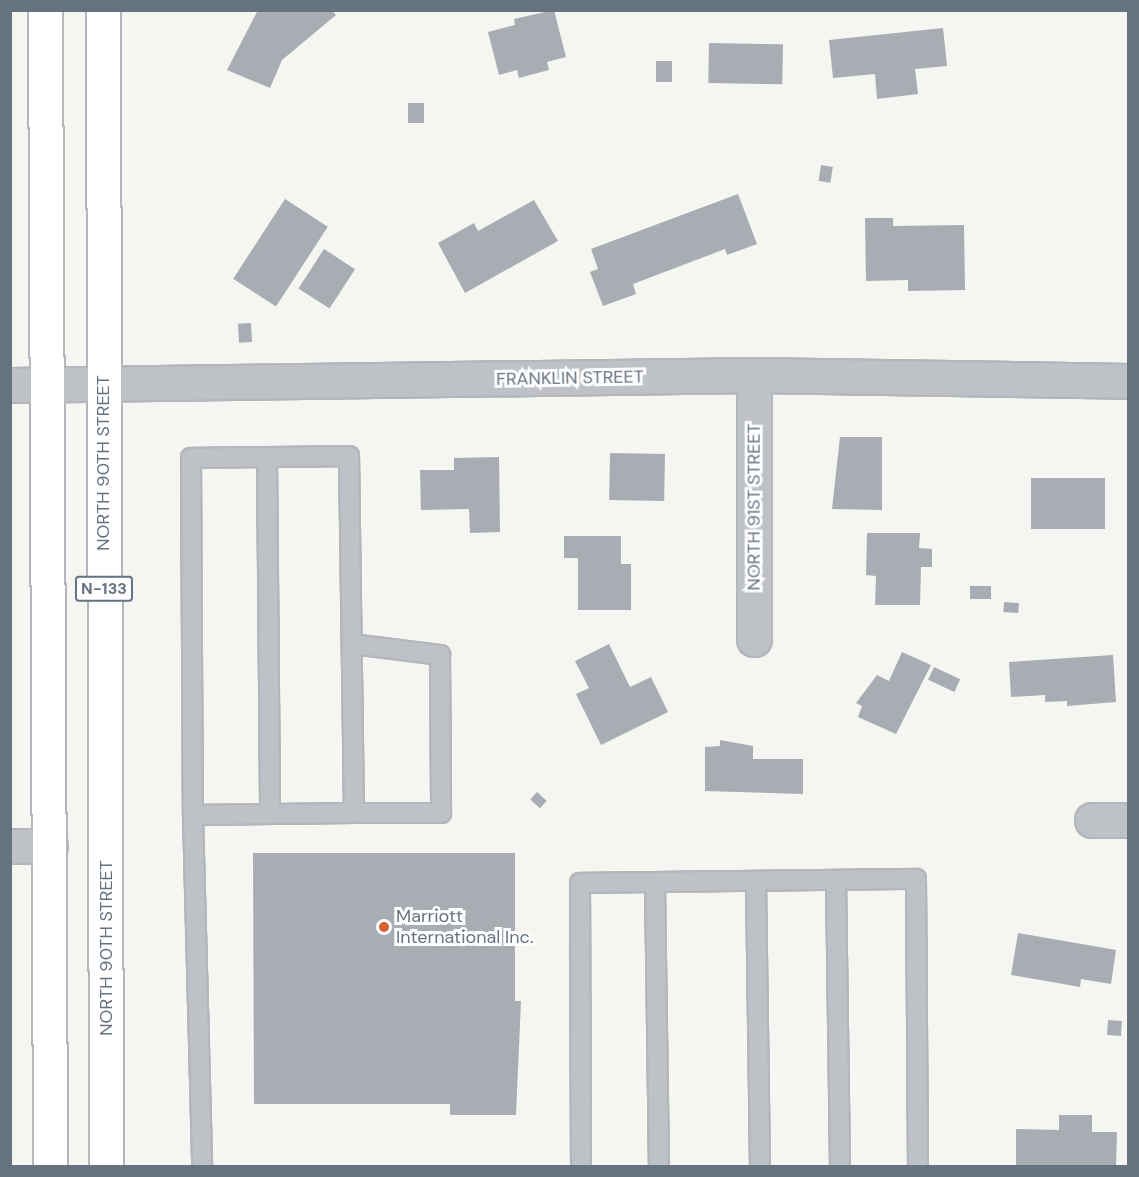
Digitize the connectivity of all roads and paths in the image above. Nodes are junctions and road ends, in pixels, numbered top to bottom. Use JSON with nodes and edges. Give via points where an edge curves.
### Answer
{"nodes":[{"id":1,"x":45,"y":10,"type":"edge"},
{"id":2,"x":103,"y":10,"type":"edge"},
{"id":3,"x":754,"y":375,"type":"junction"},
{"id":4,"x":1128,"y":381,"type":"edge"},
{"id":5,"x":10,"y":386,"type":"edge"},
{"id":6,"x":48,"y":386,"type":"junction"},
{"id":7,"x":102,"y":386,"type":"junction"},
{"id":8,"x":267,"y":457,"type":"junction"},
{"id":9,"x":754,"y":639,"type":"dead end"},
{"id":10,"x":352,"y":644,"type":"junction"},
{"id":11,"x":354,"y":813,"type":"junction"},
{"id":12,"x":270,"y":814,"type":"junction"},
{"id":13,"x":193,"y":815,"type":"junction"},
{"id":14,"x":1092,"y":820,"type":"dead end"},
{"id":15,"x":1128,"y":820,"type":"edge"},
{"id":16,"x":10,"y":846,"type":"edge"},
{"id":17,"x":50,"y":846,"type":"junction"},
{"id":18,"x":836,"y":880,"type":"junction"},
{"id":19,"x":756,"y":881,"type":"junction"},
{"id":20,"x":655,"y":883,"type":"junction"},
{"id":21,"x":50,"y":1167,"type":"edge"},
{"id":22,"x":106,"y":1167,"type":"edge"},
{"id":23,"x":202,"y":1167,"type":"edge"},
{"id":24,"x":581,"y":1167,"type":"edge"},
{"id":25,"x":658,"y":1167,"type":"edge"},
{"id":26,"x":760,"y":1167,"type":"edge"},
{"id":27,"x":840,"y":1167,"type":"edge"},
{"id":28,"x":918,"y":1167,"type":"edge"}],
"edges":[{"from":1,"to":6,"type":"main road","number":"N-133"},
{"from":2,"to":7,"type":"main road","name":"NORTH 90TH STREET","number":"N-133"},
{"from":3,"to":4,"type":"street","name":"FRANKLIN STREET"},
{"from":3,"to":7,"type":"street","name":"FRANKLIN STREET"},
{"from":3,"to":9,"type":"street","name":"NORTH 91ST STREET"},
{"from":5,"to":6,"type":"street","name":"FRANKLIN STREET"},
{"from":6,"to":7,"type":"street","name":"FRANKLIN STREET"},
{"from":6,"to":17,"type":"main road","number":"N-133"},
{"from":7,"to":22,"type":"main road","name":"NORTH 90TH STREET","number":"N-133"},
{"from":8,"to":10,"type":"lane","via":[[349,456]]},
{"from":8,"to":12,"type":"lane"},
{"from":8,"to":13,"type":"lane","via":[[191,458]]},
{"from":10,"to":11,"type":"lane"},
{"from":10,"to":11,"type":"lane","via":[[440,655],[441,813]]},
{"from":11,"to":12,"type":"lane"},
{"from":12,"to":13,"type":"lane"},
{"from":13,"to":23,"type":"lane"},
{"from":14,"to":15,"type":"street"},
{"from":16,"to":17,"type":"street"},
{"from":17,"to":21,"type":"main road","number":"N-133"},
{"from":18,"to":19,"type":"lane"},
{"from":18,"to":27,"type":"lane"},
{"from":18,"to":28,"type":"lane","via":[[916,879]]},
{"from":19,"to":20,"type":"lane"},
{"from":19,"to":26,"type":"lane"},
{"from":20,"to":24,"type":"lane","via":[[580,883]]},
{"from":20,"to":25,"type":"lane"}]}
